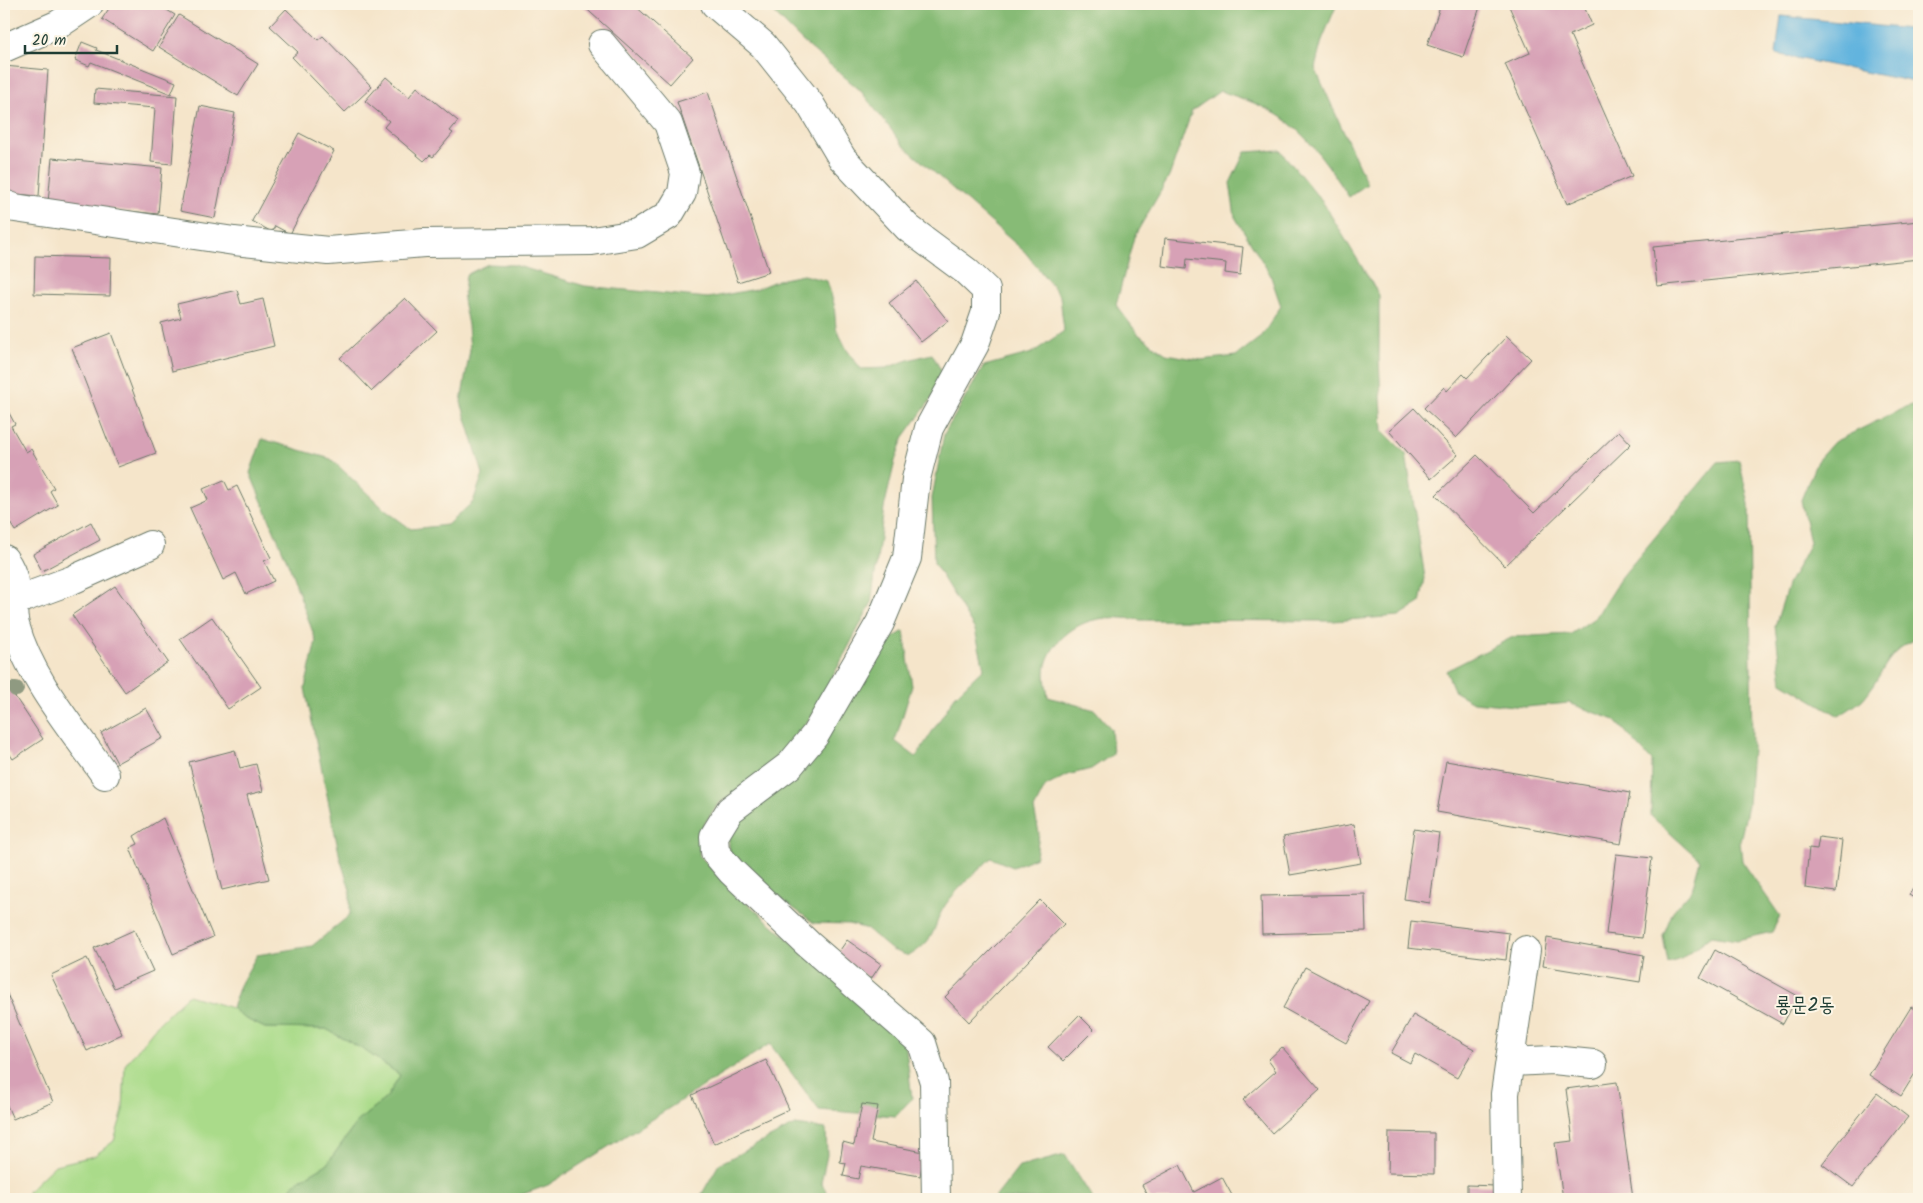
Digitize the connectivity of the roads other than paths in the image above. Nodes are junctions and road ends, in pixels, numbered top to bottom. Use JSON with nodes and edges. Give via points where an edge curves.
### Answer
{"nodes":[{"id":1,"x":90,"y":4,"type":"edge"},
{"id":2,"x":715,"y":4,"type":"edge"},
{"id":3,"x":602,"y":44,"type":"dead end"},
{"id":4,"x":4,"y":48,"type":"edge"},
{"id":5,"x":4,"y":204,"type":"edge"},
{"id":6,"x":150,"y":545,"type":"dead end"},
{"id":7,"x":4,"y":559,"type":"edge"},
{"id":8,"x":15,"y":601,"type":"junction"},
{"id":9,"x":105,"y":775,"type":"dead end"},
{"id":10,"x":1526,"y":950,"type":"dead end"},
{"id":11,"x":1510,"y":1062,"type":"junction"},
{"id":12,"x":1592,"y":1064,"type":"dead end"},
{"id":13,"x":936,"y":1199,"type":"edge"},
{"id":14,"x":1507,"y":1199,"type":"edge"}],
"edges":[{"from":1,"to":4,"type":"street","via":[[60,24]]},
{"from":2,"to":13,"type":"street","via":[[763,46],[810,104],[842,158],[908,228],[986,290],[986,312],[975,344],[928,428],[916,479],[907,558],[880,623],[815,735],[790,765],[730,810],[714,836],[715,852],[731,871],[808,944],[922,1043],[934,1082]]},
{"from":3,"to":5,"type":"street","via":[[668,123],[685,173],[682,192],[669,215],[637,234],[592,241],[424,243],[328,251],[234,241]]},
{"from":6,"to":8,"type":"street"},
{"from":7,"to":8,"type":"street","via":[[16,582]]},
{"from":8,"to":9,"type":"street","via":[[15,623],[39,681]]},
{"from":10,"to":11,"type":"street"},
{"from":11,"to":12,"type":"street","via":[[1553,1060]]},
{"from":11,"to":14,"type":"street","via":[[1505,1094]]}]}
